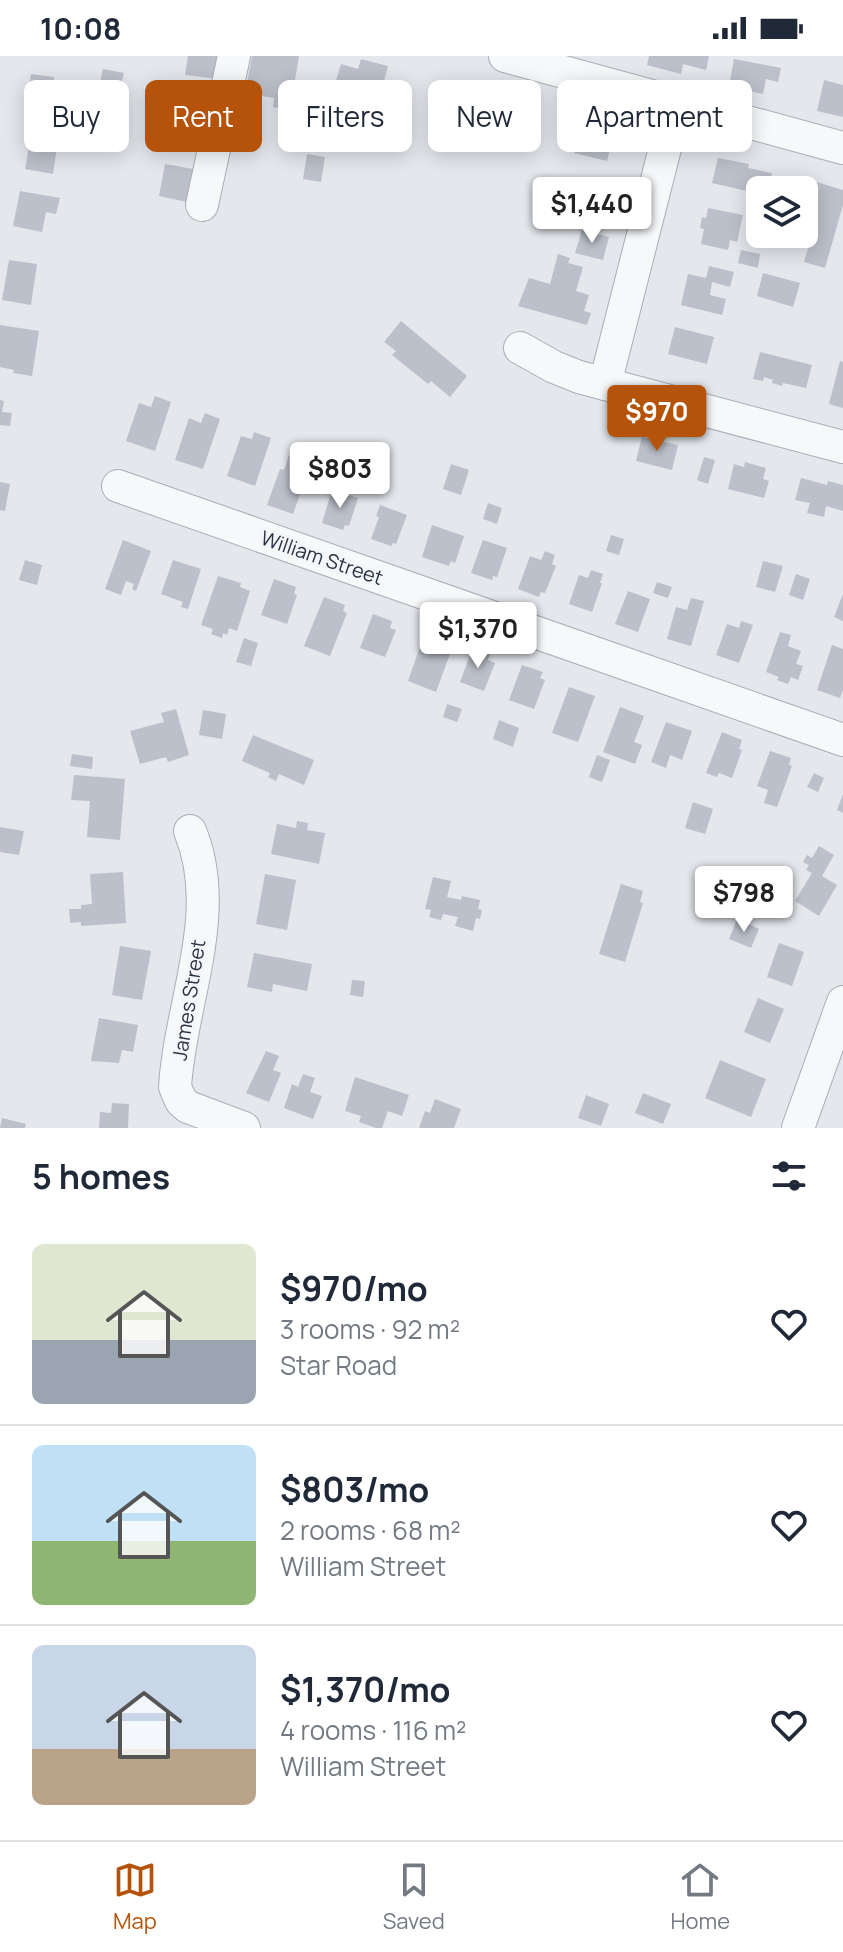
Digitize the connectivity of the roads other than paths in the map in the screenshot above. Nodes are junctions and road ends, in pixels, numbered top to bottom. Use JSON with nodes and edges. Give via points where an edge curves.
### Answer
{"nodes":[{"id":1,"x":234,"y":56,"type":"edge"},
{"id":2,"x":505,"y":56,"type":"edge"},
{"id":3,"x":589,"y":80,"type":"edge"},
{"id":4,"x":752,"y":125,"type":"edge"},
{"id":5,"x":843,"y":148,"type":"edge"},
{"id":6,"x":664,"y":152,"type":"edge"},
{"id":7,"x":202,"y":205,"type":"dead end"},
{"id":8,"x":520,"y":348,"type":"dead end"},
{"id":9,"x":605,"y":384,"type":"junction"},
{"id":10,"x":843,"y":447,"type":"edge"},
{"id":11,"x":118,"y":486,"type":"dead end"},
{"id":12,"x":843,"y":740,"type":"edge"},
{"id":13,"x":190,"y":831,"type":"dead end"},
{"id":14,"x":843,"y":1002,"type":"edge"},
{"id":15,"x":836,"y":1044,"type":"edge"},
{"id":16,"x":244,"y":1128,"type":"edge"},
{"id":17,"x":798,"y":1128,"type":"edge"}],
"edges":[{"from":1,"to":7,"type":"street"},
{"from":2,"to":3,"type":"street"},
{"from":4,"to":5,"type":"street"},
{"from":6,"to":9,"type":"street"},
{"from":8,"to":9,"type":"street","via":[[566,373]]},
{"from":9,"to":10,"type":"street"},
{"from":11,"to":12,"type":"street","name":"William Street"},
{"from":13,"to":16,"type":"street","name":"James Street","via":[[199,858],[203,905],[175,1087],[188,1107]]},
{"from":14,"to":15,"type":"street"},
{"from":15,"to":17,"type":"street"}]}
